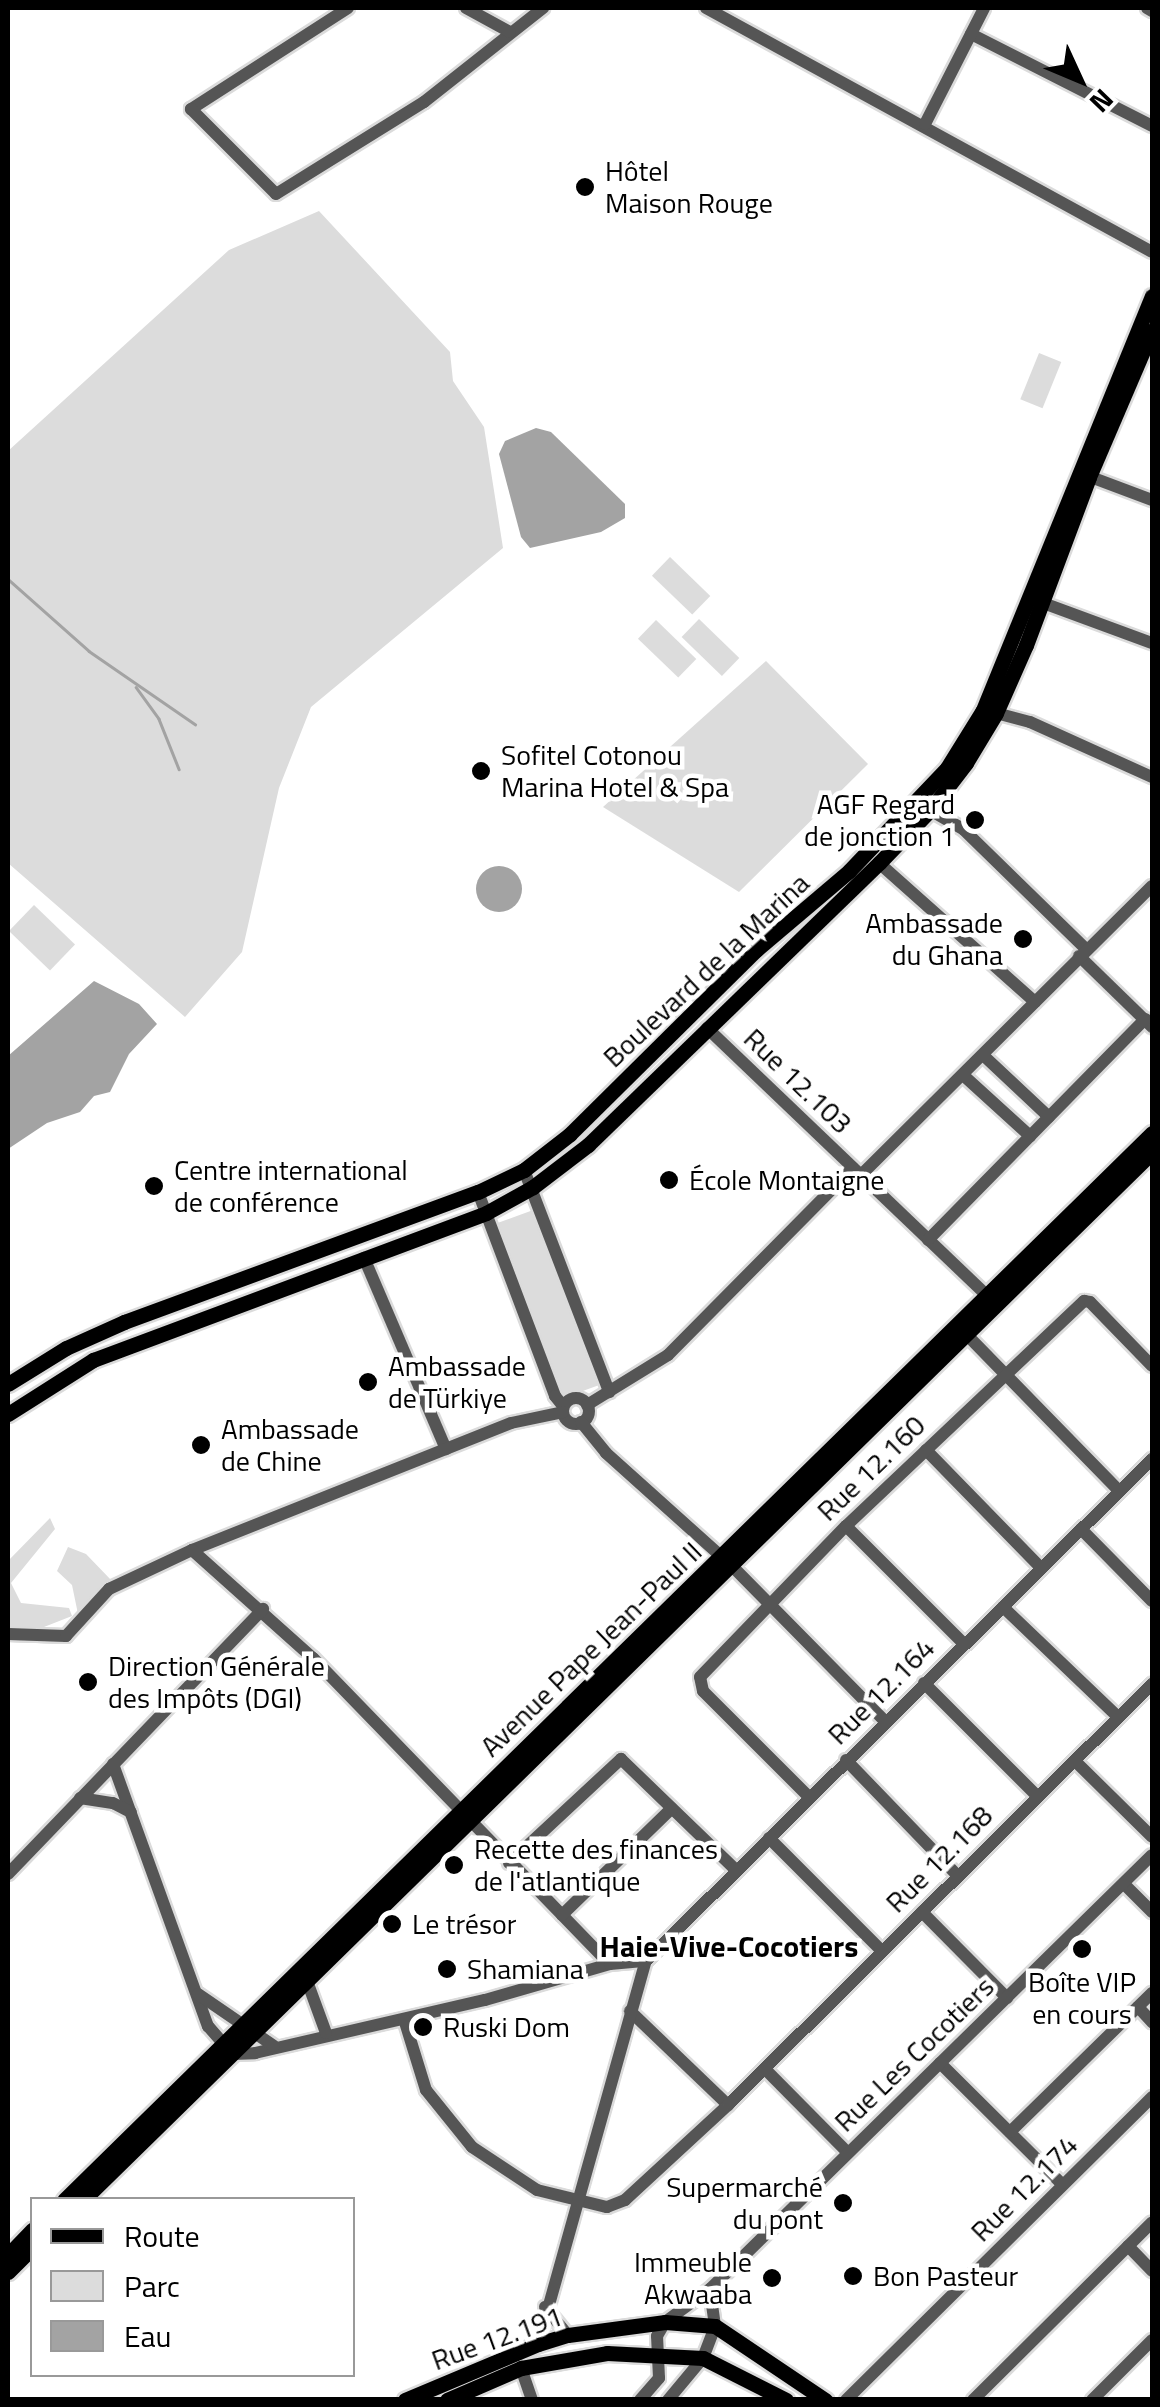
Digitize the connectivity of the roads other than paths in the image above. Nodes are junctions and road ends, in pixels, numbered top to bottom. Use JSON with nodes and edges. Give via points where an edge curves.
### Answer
{"nodes":[{"id":1,"x":348,"y":8,"type":"edge"},
{"id":2,"x":466,"y":8,"type":"edge"},
{"id":3,"x":543,"y":8,"type":"edge"},
{"id":4,"x":706,"y":8,"type":"edge"},
{"id":5,"x":984,"y":8,"type":"edge"},
{"id":6,"x":510,"y":32,"type":"junction"},
{"id":7,"x":971,"y":34,"type":"junction"},
{"id":8,"x":924,"y":124,"type":"junction"},
{"id":9,"x":1152,"y":126,"type":"edge"},
{"id":10,"x":1152,"y":252,"type":"edge"},
{"id":11,"x":1152,"y":296,"type":"edge"},
{"id":12,"x":1152,"y":330,"type":"edge"},
{"id":13,"x":1084,"y":475,"type":"junction"},
{"id":14,"x":1152,"y":500,"type":"edge"},
{"id":15,"x":1043,"y":602,"type":"junction"},
{"id":16,"x":1152,"y":643,"type":"edge"},
{"id":17,"x":996,"y":713,"type":"junction"},
{"id":18,"x":1152,"y":778,"type":"edge"},
{"id":19,"x":930,"y":810,"type":"junction"},
{"id":20,"x":879,"y":863,"type":"junction"},
{"id":21,"x":1152,"y":886,"type":"edge"},
{"id":22,"x":1083,"y":953,"type":"junction"},
{"id":23,"x":1035,"y":1002,"type":"junction"},
{"id":24,"x":1149,"y":1023,"type":"edge"},
{"id":25,"x":708,"y":1028,"type":"junction"},
{"id":26,"x":984,"y":1056,"type":"junction"},
{"id":27,"x":964,"y":1075,"type":"junction"},
{"id":28,"x":1048,"y":1117,"type":"junction"},
{"id":29,"x":1152,"y":1133,"type":"edge"},
{"id":30,"x":1030,"y":1136,"type":"junction"},
{"id":31,"x":1152,"y":1152,"type":"edge"},
{"id":32,"x":524,"y":1170,"type":"junction"},
{"id":33,"x":857,"y":1172,"type":"junction"},
{"id":34,"x":533,"y":1187,"type":"junction"},
{"id":35,"x":478,"y":1192,"type":"junction"},
{"id":36,"x":486,"y":1213,"type":"junction"},
{"id":37,"x":928,"y":1240,"type":"junction"},
{"id":38,"x":364,"y":1258,"type":"junction"},
{"id":39,"x":985,"y":1294,"type":"junction"},
{"id":40,"x":966,"y":1334,"type":"junction"},
{"id":41,"x":1152,"y":1366,"type":"edge"},
{"id":42,"x":1004,"y":1374,"type":"junction"},
{"id":43,"x":8,"y":1384,"type":"edge"},
{"id":44,"x":609,"y":1392,"type":"junction"},
{"id":45,"x":587,"y":1404,"type":"junction"},
{"id":46,"x":563,"y":1409,"type":"junction"},
{"id":47,"x":8,"y":1414,"type":"edge"},
{"id":48,"x":581,"y":1422,"type":"junction"},
{"id":49,"x":446,"y":1449,"type":"junction"},
{"id":50,"x":926,"y":1450,"type":"junction"},
{"id":51,"x":1152,"y":1459,"type":"edge"},
{"id":52,"x":1118,"y":1490,"type":"junction"},
{"id":53,"x":846,"y":1526,"type":"junction"},
{"id":54,"x":1081,"y":1529,"type":"junction"},
{"id":55,"x":192,"y":1550,"type":"junction"},
{"id":56,"x":726,"y":1561,"type":"junction"},
{"id":57,"x":1041,"y":1568,"type":"junction"},
{"id":58,"x":1152,"y":1601,"type":"edge"},
{"id":59,"x":769,"y":1604,"type":"junction"},
{"id":60,"x":1004,"y":1606,"type":"junction"},
{"id":61,"x":263,"y":1609,"type":"junction"},
{"id":62,"x":8,"y":1634,"type":"edge"},
{"id":63,"x":964,"y":1644,"type":"junction"},
{"id":64,"x":924,"y":1683,"type":"junction"},
{"id":65,"x":1152,"y":1684,"type":"edge"},
{"id":66,"x":1118,"y":1717,"type":"junction"},
{"id":67,"x":885,"y":1721,"type":"junction"},
{"id":68,"x":846,"y":1760,"type":"junction"},
{"id":69,"x":1074,"y":1760,"type":"junction"},
{"id":70,"x":113,"y":1764,"type":"junction"},
{"id":71,"x":1038,"y":1796,"type":"junction"},
{"id":72,"x":808,"y":1797,"type":"junction"},
{"id":73,"x":80,"y":1798,"type":"junction"},
{"id":74,"x":672,"y":1808,"type":"junction"},
{"id":75,"x":131,"y":1812,"type":"junction"},
{"id":76,"x":465,"y":1815,"type":"junction"},
{"id":77,"x":1152,"y":1837,"type":"edge"},
{"id":78,"x":769,"y":1838,"type":"junction"},
{"id":79,"x":1152,"y":1856,"type":"edge"},
{"id":80,"x":509,"y":1862,"type":"junction"},
{"id":81,"x":736,"y":1870,"type":"junction"},
{"id":82,"x":8,"y":1874,"type":"edge"},
{"id":83,"x":958,"y":1876,"type":"junction"},
{"id":84,"x":1124,"y":1884,"type":"junction"},
{"id":85,"x":922,"y":1912,"type":"junction"},
{"id":86,"x":1152,"y":1912,"type":"edge"},
{"id":87,"x":562,"y":1915,"type":"junction"},
{"id":88,"x":882,"y":1950,"type":"junction"},
{"id":89,"x":646,"y":1961,"type":"junction"},
{"id":90,"x":610,"y":1964,"type":"junction"},
{"id":91,"x":307,"y":1981,"type":"junction"},
{"id":92,"x":1152,"y":1993,"type":"edge"},
{"id":93,"x":198,"y":1994,"type":"junction"},
{"id":94,"x":1007,"y":1998,"type":"junction"},
{"id":95,"x":1138,"y":2008,"type":"junction"},
{"id":96,"x":630,"y":2011,"type":"junction"},
{"id":97,"x":404,"y":2018,"type":"junction"},
{"id":98,"x":1152,"y":2022,"type":"edge"},
{"id":99,"x":247,"y":2031,"type":"junction"},
{"id":100,"x":326,"y":2033,"type":"junction"},
{"id":101,"x":274,"y":2046,"type":"junction"},
{"id":102,"x":228,"y":2050,"type":"junction"},
{"id":103,"x":940,"y":2063,"type":"junction"},
{"id":104,"x":765,"y":2069,"type":"junction"},
{"id":105,"x":1152,"y":2097,"type":"edge"},
{"id":106,"x":728,"y":2106,"type":"junction"},
{"id":107,"x":1010,"y":2132,"type":"junction"},
{"id":108,"x":848,"y":2153,"type":"junction"},
{"id":109,"x":1062,"y":2184,"type":"junction"},
{"id":110,"x":67,"y":2197,"type":"edge"},
{"id":111,"x":86,"y":2197,"type":"edge"},
{"id":112,"x":575,"y":2203,"type":"junction"},
{"id":113,"x":1152,"y":2222,"type":"edge"},
{"id":114,"x":30,"y":2232,"type":"edge"},
{"id":115,"x":1128,"y":2246,"type":"junction"},
{"id":116,"x":30,"y":2250,"type":"edge"},
{"id":117,"x":8,"y":2255,"type":"edge"},
{"id":118,"x":1152,"y":2271,"type":"edge"},
{"id":119,"x":8,"y":2272,"type":"edge"},
{"id":120,"x":710,"y":2289,"type":"junction"},
{"id":121,"x":546,"y":2307,"type":"junction"},
{"id":122,"x":665,"y":2322,"type":"junction"},
{"id":123,"x":715,"y":2326,"type":"junction"},
{"id":124,"x":568,"y":2334,"type":"junction"},
{"id":125,"x":1152,"y":2340,"type":"edge"},
{"id":126,"x":538,"y":2344,"type":"junction"},
{"id":127,"x":660,"y":2356,"type":"junction"},
{"id":128,"x":703,"y":2358,"type":"junction"},
{"id":129,"x":521,"y":2368,"type":"junction"},
{"id":130,"x":405,"y":2400,"type":"edge"},
{"id":131,"x":446,"y":2400,"type":"edge"},
{"id":132,"x":532,"y":2400,"type":"edge"},
{"id":133,"x":640,"y":2400,"type":"edge"},
{"id":134,"x":668,"y":2400,"type":"edge"},
{"id":135,"x":786,"y":2400,"type":"edge"},
{"id":136,"x":825,"y":2400,"type":"edge"},
{"id":137,"x":846,"y":2400,"type":"edge"},
{"id":138,"x":973,"y":2400,"type":"edge"},
{"id":139,"x":1092,"y":2400,"type":"edge"}],
"edges":[{"from":1,"to":6,"type":"street","via":[[191,110],[276,194],[424,102]]},
{"from":2,"to":6,"type":"street"},
{"from":3,"to":6,"type":"street"},
{"from":4,"to":8,"type":"street"},
{"from":5,"to":7,"type":"street"},
{"from":7,"to":8,"type":"street"},
{"from":7,"to":9,"type":"street"},
{"from":8,"to":10,"type":"street"},
{"from":11,"to":13,"type":"main road","name":"Boulevard de la Marina"},
{"from":12,"to":13,"type":"main road","name":"Boulevard de la Marina"},
{"from":13,"to":14,"type":"street"},
{"from":13,"to":15,"type":"main road","name":"Boulevard de la Marina"},
{"from":13,"to":32,"type":"main road","name":"Boulevard de la Marina","via":[[984,710],[947,768],[849,871]]},
{"from":15,"to":16,"type":"street"},
{"from":15,"to":17,"type":"main road","name":"Boulevard de la Marina"},
{"from":17,"to":18,"type":"street"},
{"from":17,"to":19,"type":"main road","name":"Boulevard de la Marina"},
{"from":19,"to":20,"type":"main road","name":"Boulevard de la Marina"},
{"from":19,"to":22,"type":"street","via":[[964,830]]},
{"from":20,"to":23,"type":"street"},
{"from":20,"to":25,"type":"main road","name":"Boulevard de la Marina"},
{"from":21,"to":22,"type":"street"},
{"from":22,"to":23,"type":"street"},
{"from":22,"to":24,"type":"street"},
{"from":23,"to":26,"type":"street"},
{"from":24,"to":28,"type":"street"},
{"from":25,"to":33,"type":"street","name":"Rue 12.103"},
{"from":25,"to":34,"type":"main road","name":"Boulevard de la Marina","via":[[588,1145]]},
{"from":26,"to":27,"type":"street"},
{"from":26,"to":28,"type":"street"},
{"from":27,"to":30,"type":"street"},
{"from":27,"to":33,"type":"street"},
{"from":28,"to":30,"type":"street"},
{"from":29,"to":39,"type":"main road","name":"Avenue Pape Jean-Paul II"},
{"from":30,"to":37,"type":"street"},
{"from":31,"to":40,"type":"main road","name":"Avenue Pape Jean-Paul II"},
{"from":32,"to":34,"type":"street"},
{"from":32,"to":35,"type":"main road","name":"Boulevard de la Marina"},
{"from":33,"to":37,"type":"street","name":"Rue 12.103"},
{"from":33,"to":44,"type":"street","via":[[668,1355]]},
{"from":34,"to":36,"type":"main road","name":"Boulevard de la Marina"},
{"from":34,"to":44,"type":"street"},
{"from":35,"to":36,"type":"street"},
{"from":35,"to":43,"type":"main road","name":"Boulevard de la Marina","via":[[124,1322]]},
{"from":36,"to":38,"type":"main road","name":"Boulevard de la Marina"},
{"from":36,"to":46,"type":"street"},
{"from":37,"to":39,"type":"street","name":"Rue 12.103"},
{"from":38,"to":47,"type":"main road","name":"Boulevard de la Marina","via":[[92,1360]]},
{"from":38,"to":49,"type":"street"},
{"from":39,"to":56,"type":"main road","name":"Avenue Pape Jean-Paul II"},
{"from":40,"to":42,"type":"street"},
{"from":40,"to":56,"type":"main road","name":"Avenue Pape Jean-Paul II"},
{"from":41,"to":42,"type":"street","name":"Rue 12.160","via":[[1084,1301]]},
{"from":42,"to":50,"type":"street","name":"Rue 12.160"},
{"from":42,"to":52,"type":"street"},
{"from":44,"to":45,"type":"street"},
{"from":45,"to":46,"type":"street","via":[[574,1398]]},
{"from":45,"to":48,"type":"street"},
{"from":46,"to":48,"type":"street","via":[[572,1423]]},
{"from":46,"to":49,"type":"street"},
{"from":48,"to":56,"type":"street","via":[[606,1454]]},
{"from":49,"to":55,"type":"street"},
{"from":50,"to":53,"type":"street","name":"Rue 12.160"},
{"from":50,"to":57,"type":"street"},
{"from":51,"to":52,"type":"street","name":"Rue 12.164"},
{"from":52,"to":54,"type":"street","name":"Rue 12.164"},
{"from":53,"to":59,"type":"street","name":"Rue 12.160"},
{"from":53,"to":63,"type":"street"},
{"from":54,"to":57,"type":"street","name":"Rue 12.164"},
{"from":54,"to":58,"type":"street"},
{"from":55,"to":61,"type":"street"},
{"from":55,"to":62,"type":"street","via":[[109,1589],[66,1636]]},
{"from":56,"to":59,"type":"street"},
{"from":56,"to":76,"type":"main road","name":"Avenue Pape Jean-Paul II"},
{"from":57,"to":60,"type":"street","name":"Rue 12.164"},
{"from":59,"to":67,"type":"street"},
{"from":59,"to":72,"type":"street","name":"Rue 12.160","via":[[700,1677],[703,1692]]},
{"from":60,"to":63,"type":"street","name":"Rue 12.164"},
{"from":60,"to":66,"type":"street"},
{"from":61,"to":70,"type":"street"},
{"from":61,"to":76,"type":"street"},
{"from":63,"to":64,"type":"street","name":"Rue 12.164"},
{"from":64,"to":67,"type":"street","name":"Rue 12.164"},
{"from":64,"to":71,"type":"street"},
{"from":65,"to":66,"type":"street","name":"Rue 12.168"},
{"from":66,"to":69,"type":"street","name":"Rue 12.168"},
{"from":67,"to":68,"type":"street","name":"Rue 12.164"},
{"from":68,"to":72,"type":"street","name":"Rue 12.164"},
{"from":68,"to":83,"type":"street"},
{"from":69,"to":71,"type":"street","name":"Rue 12.168"},
{"from":69,"to":77,"type":"street"},
{"from":70,"to":73,"type":"street"},
{"from":70,"to":75,"type":"street"},
{"from":71,"to":83,"type":"street","name":"Rue 12.168"},
{"from":72,"to":78,"type":"street","name":"Rue 12.164"},
{"from":73,"to":75,"type":"street"},
{"from":73,"to":82,"type":"street"},
{"from":74,"to":80,"type":"street","via":[[622,1759]]},
{"from":74,"to":81,"type":"street"},
{"from":74,"to":87,"type":"street"},
{"from":75,"to":93,"type":"street"},
{"from":76,"to":80,"type":"street"},
{"from":76,"to":91,"type":"main road","name":"Avenue Pape Jean-Paul II"},
{"from":76,"to":99,"type":"main road","name":"Avenue Pape Jean-Paul II"},
{"from":78,"to":81,"type":"street","name":"Rue 12.164"},
{"from":78,"to":88,"type":"street"},
{"from":79,"to":84,"type":"street","name":"Rue Les Cocotiers"},
{"from":80,"to":87,"type":"street"},
{"from":81,"to":89,"type":"street","name":"Rue 12.164"},
{"from":83,"to":85,"type":"street","name":"Rue 12.168"},
{"from":84,"to":86,"type":"street"},
{"from":84,"to":94,"type":"street","name":"Rue Les Cocotiers"},
{"from":85,"to":88,"type":"street","name":"Rue 12.168"},
{"from":85,"to":94,"type":"street"},
{"from":87,"to":90,"type":"street"},
{"from":88,"to":104,"type":"street","name":"Rue 12.168"},
{"from":89,"to":90,"type":"street"},
{"from":89,"to":96,"type":"street"},
{"from":90,"to":97,"type":"street"},
{"from":91,"to":99,"type":"main road","name":"Avenue Pape Jean-Paul II"},
{"from":91,"to":100,"type":"street"},
{"from":92,"to":95,"type":"street"},
{"from":93,"to":99,"type":"street"},
{"from":93,"to":102,"type":"street","via":[[208,2026]]},
{"from":94,"to":103,"type":"street","name":"Rue Les Cocotiers"},
{"from":95,"to":98,"type":"street"},
{"from":95,"to":107,"type":"street"},
{"from":96,"to":106,"type":"street"},
{"from":96,"to":112,"type":"street"},
{"from":97,"to":100,"type":"street"},
{"from":97,"to":112,"type":"street","via":[[426,2090],[472,2146],[537,2190]]},
{"from":99,"to":101,"type":"street"},
{"from":99,"to":102,"type":"main road","name":"Avenue Pape Jean-Paul II"},
{"from":100,"to":101,"type":"street"},
{"from":101,"to":102,"type":"street"},
{"from":102,"to":110,"type":"main road","name":"Avenue Pape Jean-Paul II"},
{"from":102,"to":111,"type":"main road","name":"Avenue Pape Jean-Paul II"},
{"from":103,"to":107,"type":"street"},
{"from":103,"to":108,"type":"street","name":"Rue Les Cocotiers"},
{"from":104,"to":106,"type":"street","name":"Rue 12.168"},
{"from":104,"to":108,"type":"street"},
{"from":105,"to":109,"type":"street","name":"Rue 12.174"},
{"from":106,"to":112,"type":"street","name":"Rue 12.168","via":[[625,2200],[607,2207]]},
{"from":107,"to":109,"type":"street"},
{"from":108,"to":120,"type":"street","name":"Rue Les Cocotiers"},
{"from":109,"to":137,"type":"street","name":"Rue 12.174"},
{"from":112,"to":121,"type":"street"},
{"from":113,"to":115,"type":"street"},
{"from":114,"to":117,"type":"main road"},
{"from":115,"to":118,"type":"street"},
{"from":115,"to":138,"type":"street"},
{"from":116,"to":119,"type":"main road"},
{"from":120,"to":122,"type":"street","name":"Rue Les Cocotiers"},
{"from":120,"to":123,"type":"street"},
{"from":121,"to":124,"type":"street"},
{"from":121,"to":126,"type":"street"},
{"from":122,"to":123,"type":"main road","name":"Rue 12.191"},
{"from":122,"to":124,"type":"main road","name":"Rue 12.191"},
{"from":122,"to":127,"type":"street","via":[[657,2336]]},
{"from":123,"to":128,"type":"street"},
{"from":123,"to":136,"type":"main road","name":"Rue 12.191"},
{"from":124,"to":126,"type":"main road","name":"Rue 12.191"},
{"from":125,"to":139,"type":"street"},
{"from":126,"to":130,"type":"main road","name":"Rue 12.191"},
{"from":127,"to":128,"type":"main road","name":"Rue 12.191"},
{"from":127,"to":129,"type":"main road","name":"Rue 12.191","via":[[608,2353]]},
{"from":127,"to":133,"type":"street","via":[[659,2378]]},
{"from":128,"to":134,"type":"street"},
{"from":128,"to":135,"type":"main road"},
{"from":129,"to":131,"type":"main road","name":"Rue 12.191"},
{"from":129,"to":132,"type":"street"}]}
